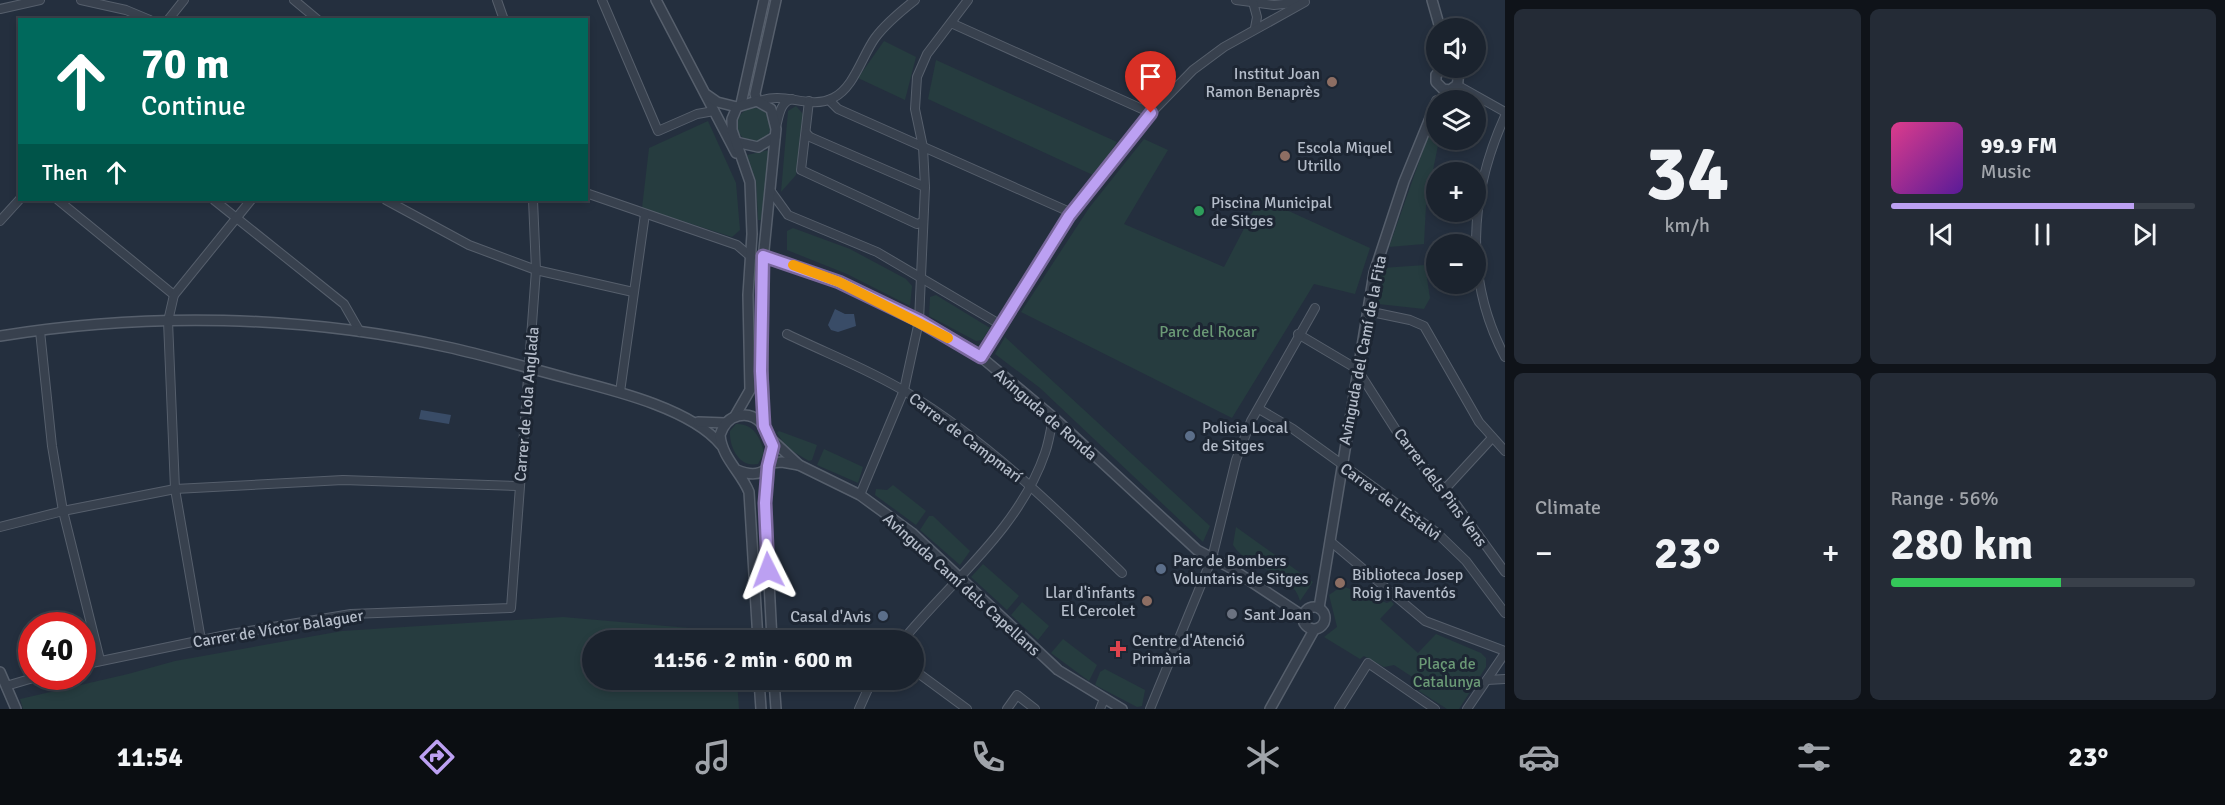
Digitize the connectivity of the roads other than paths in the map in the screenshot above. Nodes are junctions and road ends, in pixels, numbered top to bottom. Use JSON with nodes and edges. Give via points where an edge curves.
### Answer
{"nodes":[{"id":1,"x":40,"y":0,"type":"edge"},
{"id":2,"x":81,"y":0,"type":"edge"},
{"id":3,"x":184,"y":0,"type":"edge"},
{"id":4,"x":294,"y":0,"type":"edge"},
{"id":5,"x":497,"y":0,"type":"edge"},
{"id":6,"x":602,"y":0,"type":"edge"},
{"id":7,"x":656,"y":0,"type":"edge"},
{"id":8,"x":764,"y":0,"type":"edge"},
{"id":9,"x":776,"y":0,"type":"edge"},
{"id":10,"x":915,"y":0,"type":"edge"},
{"id":11,"x":968,"y":0,"type":"edge"},
{"id":12,"x":1236,"y":0,"type":"edge"},
{"id":13,"x":1432,"y":0,"type":"edge"},
{"id":14,"x":1308,"y":1,"type":"edge"},
{"id":15,"x":1253,"y":2,"type":"junction"},
{"id":16,"x":0,"y":9,"type":"edge"},
{"id":17,"x":145,"y":18,"type":"edge"},
{"id":18,"x":170,"y":18,"type":"edge"},
{"id":19,"x":316,"y":18,"type":"edge"},
{"id":20,"x":503,"y":18,"type":"edge"},
{"id":21,"x":1437,"y":18,"type":"edge"},
{"id":22,"x":951,"y":23,"type":"junction"},
{"id":23,"x":1255,"y":28,"type":"junction"},
{"id":24,"x":1435,"y":78,"type":"edge"},
{"id":25,"x":1458,"y":78,"type":"edge"},
{"id":26,"x":1457,"y":85,"type":"junction"},
{"id":27,"x":1443,"y":89,"type":"joint"},
{"id":28,"x":706,"y":93,"type":"junction"},
{"id":29,"x":757,"y":99,"type":"junction"},
{"id":30,"x":792,"y":99,"type":"junction"},
{"id":31,"x":829,"y":100,"type":"junction"},
{"id":32,"x":809,"y":101,"type":"junction"},
{"id":33,"x":739,"y":106,"type":"junction"},
{"id":34,"x":714,"y":111,"type":"junction"},
{"id":35,"x":1151,"y":113,"type":"junction"},
{"id":36,"x":1505,"y":114,"type":"edge"},
{"id":37,"x":1426,"y":128,"type":"edge"},
{"id":38,"x":776,"y":133,"type":"junction"},
{"id":39,"x":806,"y":133,"type":"junction"},
{"id":40,"x":728,"y":138,"type":"junction"},
{"id":41,"x":737,"y":142,"type":"junction"},
{"id":42,"x":923,"y":147,"type":"junction"},
{"id":43,"x":747,"y":170,"type":"junction"},
{"id":44,"x":925,"y":187,"type":"junction"},
{"id":45,"x":770,"y":190,"type":"junction"},
{"id":46,"x":588,"y":194,"type":"edge"},
{"id":47,"x":18,"y":201,"type":"edge"},
{"id":48,"x":59,"y":201,"type":"edge"},
{"id":49,"x":215,"y":201,"type":"edge"},
{"id":50,"x":250,"y":201,"type":"edge"},
{"id":51,"x":388,"y":201,"type":"edge"},
{"id":52,"x":532,"y":201,"type":"edge"},
{"id":53,"x":1072,"y":213,"type":"junction"},
{"id":54,"x":645,"y":214,"type":"junction"},
{"id":55,"x":236,"y":218,"type":"junction"},
{"id":56,"x":0,"y":221,"type":"edge"},
{"id":57,"x":923,"y":222,"type":"junction"},
{"id":58,"x":752,"y":234,"type":"junction"},
{"id":59,"x":737,"y":244,"type":"junction"},
{"id":60,"x":763,"y":256,"type":"junction"},
{"id":61,"x":751,"y":257,"type":"junction"},
{"id":62,"x":536,"y":270,"type":"junction"},
{"id":63,"x":920,"y":278,"type":"junction"},
{"id":64,"x":633,"y":292,"type":"junction"},
{"id":65,"x":174,"y":295,"type":"junction"},
{"id":66,"x":1315,"y":308,"type":"dead end"},
{"id":67,"x":1367,"y":311,"type":"junction"},
{"id":68,"x":168,"y":321,"type":"junction"},
{"id":69,"x":920,"y":321,"type":"junction"},
{"id":70,"x":1001,"y":325,"type":"junction"},
{"id":71,"x":40,"y":331,"type":"junction"},
{"id":72,"x":360,"y":332,"type":"junction"},
{"id":73,"x":787,"y":334,"type":"dead end"},
{"id":74,"x":1298,"y":334,"type":"junction"},
{"id":75,"x":0,"y":336,"type":"edge"},
{"id":76,"x":981,"y":357,"type":"junction"},
{"id":77,"x":1505,"y":357,"type":"edge"},
{"id":78,"x":530,"y":368,"type":"junction"},
{"id":79,"x":1357,"y":369,"type":"junction"},
{"id":80,"x":904,"y":390,"type":"junction"},
{"id":81,"x":620,"y":392,"type":"junction"},
{"id":82,"x":1260,"y":410,"type":"junction"},
{"id":83,"x":735,"y":416,"type":"junction"},
{"id":84,"x":1053,"y":417,"type":"junction"},
{"id":85,"x":693,"y":421,"type":"junction"},
{"id":86,"x":726,"y":423,"type":"junction"},
{"id":87,"x":764,"y":426,"type":"junction"},
{"id":88,"x":1492,"y":438,"type":"junction"},
{"id":89,"x":771,"y":439,"type":"junction"},
{"id":90,"x":721,"y":445,"type":"junction"},
{"id":91,"x":1505,"y":451,"type":"edge"},
{"id":92,"x":1341,"y":464,"type":"junction"},
{"id":93,"x":769,"y":465,"type":"junction"},
{"id":94,"x":799,"y":465,"type":"junction"},
{"id":95,"x":737,"y":470,"type":"junction"},
{"id":96,"x":1031,"y":485,"type":"junction"},
{"id":97,"x":518,"y":486,"type":"junction"},
{"id":98,"x":175,"y":489,"type":"junction"},
{"id":99,"x":1445,"y":489,"type":"junction"},
{"id":100,"x":860,"y":495,"type":"junction"},
{"id":101,"x":63,"y":510,"type":"junction"},
{"id":102,"x":0,"y":527,"type":"edge"},
{"id":103,"x":1330,"y":541,"type":"junction"},
{"id":104,"x":1212,"y":558,"type":"junction"},
{"id":105,"x":1505,"y":572,"type":"edge"},
{"id":106,"x":1122,"y":573,"type":"dead end"},
{"id":107,"x":960,"y":578,"type":"junction"},
{"id":108,"x":511,"y":608,"type":"joint"},
{"id":109,"x":1318,"y":608,"type":"junction"},
{"id":110,"x":1505,"y":614,"type":"edge"},
{"id":111,"x":1303,"y":616,"type":"junction"},
{"id":112,"x":757,"y":630,"type":"edge"},
{"id":113,"x":771,"y":630,"type":"edge"},
{"id":114,"x":912,"y":630,"type":"edge"},
{"id":115,"x":1314,"y":630,"type":"junction"},
{"id":116,"x":201,"y":640,"type":"junction"},
{"id":117,"x":1505,"y":652,"type":"edge"},
{"id":118,"x":100,"y":660,"type":"junction"},
{"id":119,"x":96,"y":661,"type":"edge"},
{"id":120,"x":0,"y":672,"type":"edge"},
{"id":121,"x":924,"y":677,"type":"edge"},
{"id":122,"x":1505,"y":679,"type":"edge"},
{"id":123,"x":1487,"y":680,"type":"junction"},
{"id":124,"x":18,"y":682,"type":"edge"},
{"id":125,"x":6,"y":686,"type":"junction"},
{"id":126,"x":760,"y":690,"type":"edge"},
{"id":127,"x":775,"y":690,"type":"edge"},
{"id":128,"x":868,"y":690,"type":"edge"},
{"id":129,"x":1104,"y":699,"type":"junction"},
{"id":130,"x":1273,"y":708,"type":"edge"},
{"id":131,"x":16,"y":709,"type":"edge"},
{"id":132,"x":761,"y":709,"type":"edge"},
{"id":133,"x":776,"y":709,"type":"edge"},
{"id":134,"x":859,"y":709,"type":"edge"},
{"id":135,"x":967,"y":709,"type":"edge"},
{"id":136,"x":1007,"y":709,"type":"edge"},
{"id":137,"x":1035,"y":709,"type":"edge"},
{"id":138,"x":1100,"y":709,"type":"edge"},
{"id":139,"x":1122,"y":709,"type":"edge"},
{"id":140,"x":1150,"y":709,"type":"edge"},
{"id":141,"x":1339,"y":709,"type":"edge"},
{"id":142,"x":1436,"y":709,"type":"edge"},
{"id":143,"x":1467,"y":709,"type":"edge"}],
"edges":[{"from":1,"to":16,"type":"street"},
{"from":2,"to":17,"type":"street"},
{"from":3,"to":18,"type":"street"},
{"from":4,"to":19,"type":"street"},
{"from":5,"to":20,"type":"street"},
{"from":6,"to":34,"type":"street","via":[[658,131],[705,111]]},
{"from":7,"to":28,"type":"street"},
{"from":8,"to":33,"type":"street"},
{"from":9,"to":29,"type":"street"},
{"from":10,"to":31,"type":"street","via":[[875,38],[848,84]]},
{"from":11,"to":22,"type":"street"},
{"from":12,"to":15,"type":"street"},
{"from":13,"to":21,"type":"street"},
{"from":14,"to":15,"type":"street","via":[[1274,5]]},
{"from":14,"to":23,"type":"street"},
{"from":15,"to":23,"type":"street"},
{"from":22,"to":35,"type":"street"},
{"from":22,"to":42,"type":"street","via":[[927,54],[918,76],[915,108]]},
{"from":23,"to":35,"type":"street","via":[[1193,70]]},
{"from":24,"to":27,"type":"street"},
{"from":25,"to":26,"type":"street"},
{"from":26,"to":27,"type":"street"},
{"from":26,"to":36,"type":"street"},
{"from":28,"to":33,"type":"street","via":[[717,102]]},
{"from":28,"to":34,"type":"street"},
{"from":29,"to":30,"type":"street"},
{"from":29,"to":33,"type":"street"},
{"from":29,"to":38,"type":"street","via":[[771,109]]},
{"from":30,"to":32,"type":"street"},
{"from":30,"to":38,"type":"street","via":[[782,108]]},
{"from":31,"to":32,"type":"street"},
{"from":31,"to":42,"type":"street","via":[[838,109]]},
{"from":32,"to":39,"type":"street"},
{"from":33,"to":41,"type":"street","via":[[732,124]]},
{"from":34,"to":40,"type":"street"},
{"from":35,"to":53,"type":"street"},
{"from":36,"to":77,"type":"street","via":[[1482,178],[1476,231],[1481,298]]},
{"from":37,"to":67,"type":"street","name":"Avinguda del Camí de la Fita","via":[[1377,261]]},
{"from":38,"to":41,"type":"street","via":[[758,147]]},
{"from":38,"to":45,"type":"street"},
{"from":39,"to":44,"type":"street"},
{"from":39,"to":57,"type":"street","via":[[801,170],[805,174],[917,224]]},
{"from":40,"to":41,"type":"street"},
{"from":40,"to":43,"type":"street"},
{"from":41,"to":43,"type":"street"},
{"from":42,"to":44,"type":"street"},
{"from":42,"to":53,"type":"street"},
{"from":43,"to":58,"type":"street"},
{"from":44,"to":57,"type":"street"},
{"from":45,"to":60,"type":"street"},
{"from":45,"to":63,"type":"street","via":[[788,215],[877,252]]},
{"from":46,"to":54,"type":"street"},
{"from":47,"to":56,"type":"street"},
{"from":48,"to":65,"type":"street"},
{"from":49,"to":55,"type":"street"},
{"from":50,"to":55,"type":"street"},
{"from":51,"to":62,"type":"street","via":[[469,245]]},
{"from":52,"to":62,"type":"street","name":"Carrer de Lola Anglada"},
{"from":53,"to":70,"type":"street"},
{"from":54,"to":59,"type":"street"},
{"from":54,"to":64,"type":"street"},
{"from":55,"to":65,"type":"street"},
{"from":55,"to":72,"type":"street","via":[[344,304]]},
{"from":57,"to":63,"type":"street"},
{"from":58,"to":59,"type":"street"},
{"from":58,"to":61,"type":"street"},
{"from":59,"to":61,"type":"street"},
{"from":60,"to":69,"type":"street","name":"Avinguda de Ronda","via":[[839,282]]},
{"from":60,"to":87,"type":"street"},
{"from":61,"to":83,"type":"street","via":[[750,390]]},
{"from":62,"to":64,"type":"street"},
{"from":62,"to":78,"type":"street","name":"Carrer de Lola Anglada"},
{"from":63,"to":69,"type":"street"},
{"from":63,"to":70,"type":"street"},
{"from":64,"to":81,"type":"street"},
{"from":65,"to":68,"type":"street"},
{"from":66,"to":74,"type":"street"},
{"from":67,"to":79,"type":"street","name":"Avinguda del Camí de la Fita"},
{"from":67,"to":88,"type":"street","via":[[1424,326]]},
{"from":68,"to":71,"type":"street"},
{"from":68,"to":72,"type":"street","via":[[247,320]]},
{"from":68,"to":98,"type":"street"},
{"from":69,"to":76,"type":"street","name":"Avinguda de Ronda"},
{"from":69,"to":80,"type":"street"},
{"from":70,"to":76,"type":"street"},
{"from":71,"to":75,"type":"street"},
{"from":71,"to":101,"type":"street"},
{"from":72,"to":78,"type":"street"},
{"from":73,"to":80,"type":"street","name":"Carrer de Campmarí"},
{"from":74,"to":79,"type":"street","name":"Carrer dels Pins Vens"},
{"from":74,"to":82,"type":"street"},
{"from":76,"to":84,"type":"street","name":"Avinguda de Ronda"},
{"from":78,"to":81,"type":"street"},
{"from":78,"to":97,"type":"street","name":"Carrer de Lola Anglada"},
{"from":79,"to":92,"type":"street","name":"Avinguda del Camí de la Fita"},
{"from":79,"to":99,"type":"street","name":"Carrer dels Pins Vens","via":[[1410,452]]},
{"from":80,"to":96,"type":"street","name":"Carrer de Campmarí","via":[[968,434]]},
{"from":80,"to":100,"type":"street"},
{"from":81,"to":85,"type":"street"},
{"from":82,"to":92,"type":"street","name":"Carrer de l'Estalvi"},
{"from":82,"to":104,"type":"street","via":[[1236,460]]},
{"from":83,"to":86,"type":"street"},
{"from":83,"to":87,"type":"street","via":[[750,416]]},
{"from":84,"to":96,"type":"street","via":[[1045,453]]},
{"from":84,"to":104,"type":"street","name":"Avinguda de Ronda","via":[[1197,550]]},
{"from":85,"to":86,"type":"street"},
{"from":85,"to":90,"type":"street"},
{"from":86,"to":90,"type":"street","via":[[720,435]]},
{"from":87,"to":89,"type":"street"},
{"from":88,"to":91,"type":"street"},
{"from":88,"to":99,"type":"street"},
{"from":89,"to":93,"type":"street"},
{"from":89,"to":94,"type":"street","name":"Avinguda Camí dels Capellans"},
{"from":90,"to":95,"type":"street"},
{"from":92,"to":103,"type":"street","name":"Avinguda del Camí de la Fita"},
{"from":92,"to":110,"type":"street","name":"Carrer de l'Estalvi","via":[[1436,531],[1466,561]]},
{"from":93,"to":94,"type":"street","name":"Avinguda Camí dels Capellans"},
{"from":93,"to":95,"type":"street","via":[[760,474]]},
{"from":93,"to":113,"type":"street","via":[[765,503]]},
{"from":94,"to":100,"type":"street","name":"Avinguda Camí dels Capellans"},
{"from":95,"to":112,"type":"street","via":[[749,492]]},
{"from":96,"to":106,"type":"street","name":"Carrer de Campmarí"},
{"from":96,"to":107,"type":"street","via":[[998,534]]},
{"from":97,"to":98,"type":"street","via":[[343,480]]},
{"from":97,"to":108,"type":"street","name":"Carrer de Lola Anglada"},
{"from":98,"to":101,"type":"street"},
{"from":98,"to":116,"type":"street"},
{"from":99,"to":105,"type":"street","name":"Carrer dels Pins Vens"},
{"from":100,"to":107,"type":"street","name":"Avinguda Camí dels Capellans","via":[[912,533]]},
{"from":101,"to":102,"type":"street"},
{"from":101,"to":118,"type":"street"},
{"from":103,"to":109,"type":"street","name":"Avinguda del Camí de la Fita"},
{"from":103,"to":117,"type":"street","via":[[1425,621]]},
{"from":104,"to":111,"type":"street","name":"Avinguda de Ronda"},
{"from":104,"to":140,"type":"street"},
{"from":107,"to":114,"type":"street"},
{"from":107,"to":129,"type":"street","name":"Avinguda Camí dels Capellans","via":[[1058,670]]},
{"from":108,"to":116,"type":"street","name":"Carrer de Víctor Balaguer","via":[[351,614]]},
{"from":109,"to":111,"type":"street","via":[[1311,607]]},
{"from":109,"to":115,"type":"street","via":[[1324,614],[1324,623]]},
{"from":111,"to":115,"type":"street","via":[[1306,627]]},
{"from":115,"to":130,"type":"street"},
{"from":116,"to":118,"type":"street","name":"Carrer de Víctor Balaguer"},
{"from":117,"to":123,"type":"street"},
{"from":118,"to":119,"type":"street","name":"Carrer de Víctor Balaguer"},
{"from":120,"to":125,"type":"street"},
{"from":121,"to":135,"type":"street"},
{"from":122,"to":123,"type":"street"},
{"from":123,"to":143,"type":"street"},
{"from":124,"to":125,"type":"street"},
{"from":125,"to":131,"type":"street"},
{"from":126,"to":132,"type":"street"},
{"from":127,"to":133,"type":"street"},
{"from":128,"to":134,"type":"street"},
{"from":129,"to":138,"type":"street"},
{"from":129,"to":139,"type":"street","name":"Avinguda Camí dels Capellans"},
{"from":136,"to":137,"type":"street","via":[[1017,695]]},
{"from":141,"to":142,"type":"street","via":[[1368,663]]}]}
